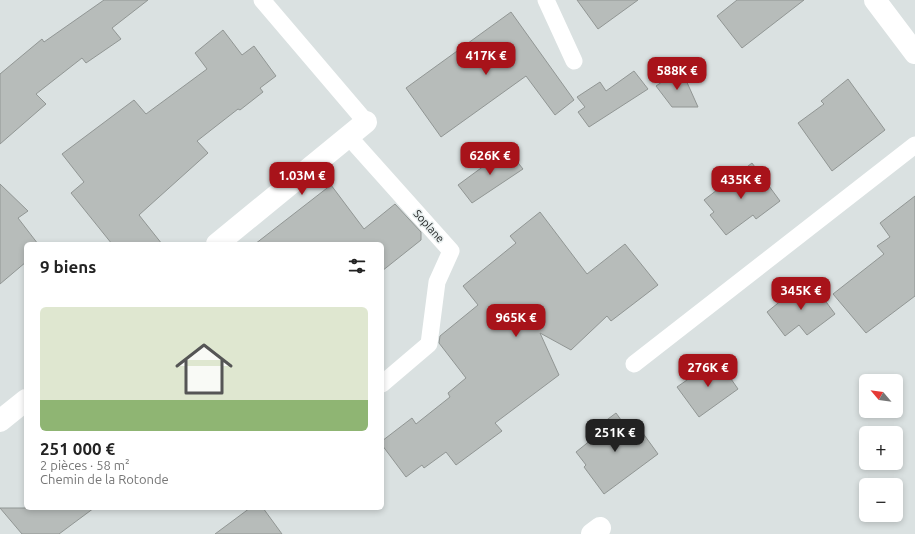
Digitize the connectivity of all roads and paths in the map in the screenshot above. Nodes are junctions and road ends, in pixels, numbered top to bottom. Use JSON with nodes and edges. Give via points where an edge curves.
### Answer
{"nodes":[{"id":1,"x":262,"y":0,"type":"edge"},
{"id":2,"x":546,"y":0,"type":"edge"},
{"id":3,"x":875,"y":0,"type":"edge"},
{"id":4,"x":915,"y":53,"type":"edge"},
{"id":5,"x":574,"y":61,"type":"dead end"},
{"id":6,"x":366,"y":122,"type":"joint"},
{"id":7,"x":349,"y":137,"type":"junction"},
{"id":8,"x":915,"y":145,"type":"edge"},
{"id":9,"x":219,"y":242,"type":"edge"},
{"id":10,"x":634,"y":364,"type":"dead end"},
{"id":11,"x":384,"y":382,"type":"edge"},
{"id":12,"x":24,"y":402,"type":"edge"},
{"id":13,"x":0,"y":422,"type":"edge"}],
"edges":[{"from":1,"to":6,"type":"lane"},
{"from":2,"to":5,"type":"lane"},
{"from":3,"to":4,"type":"street"},
{"from":6,"to":7,"type":"street"},
{"from":7,"to":9,"type":"street"},
{"from":7,"to":11,"type":"lane","name":"Soplane","via":[[451,251],[437,282],[429,344]]},
{"from":8,"to":10,"type":"lane"},
{"from":12,"to":13,"type":"street"}]}
